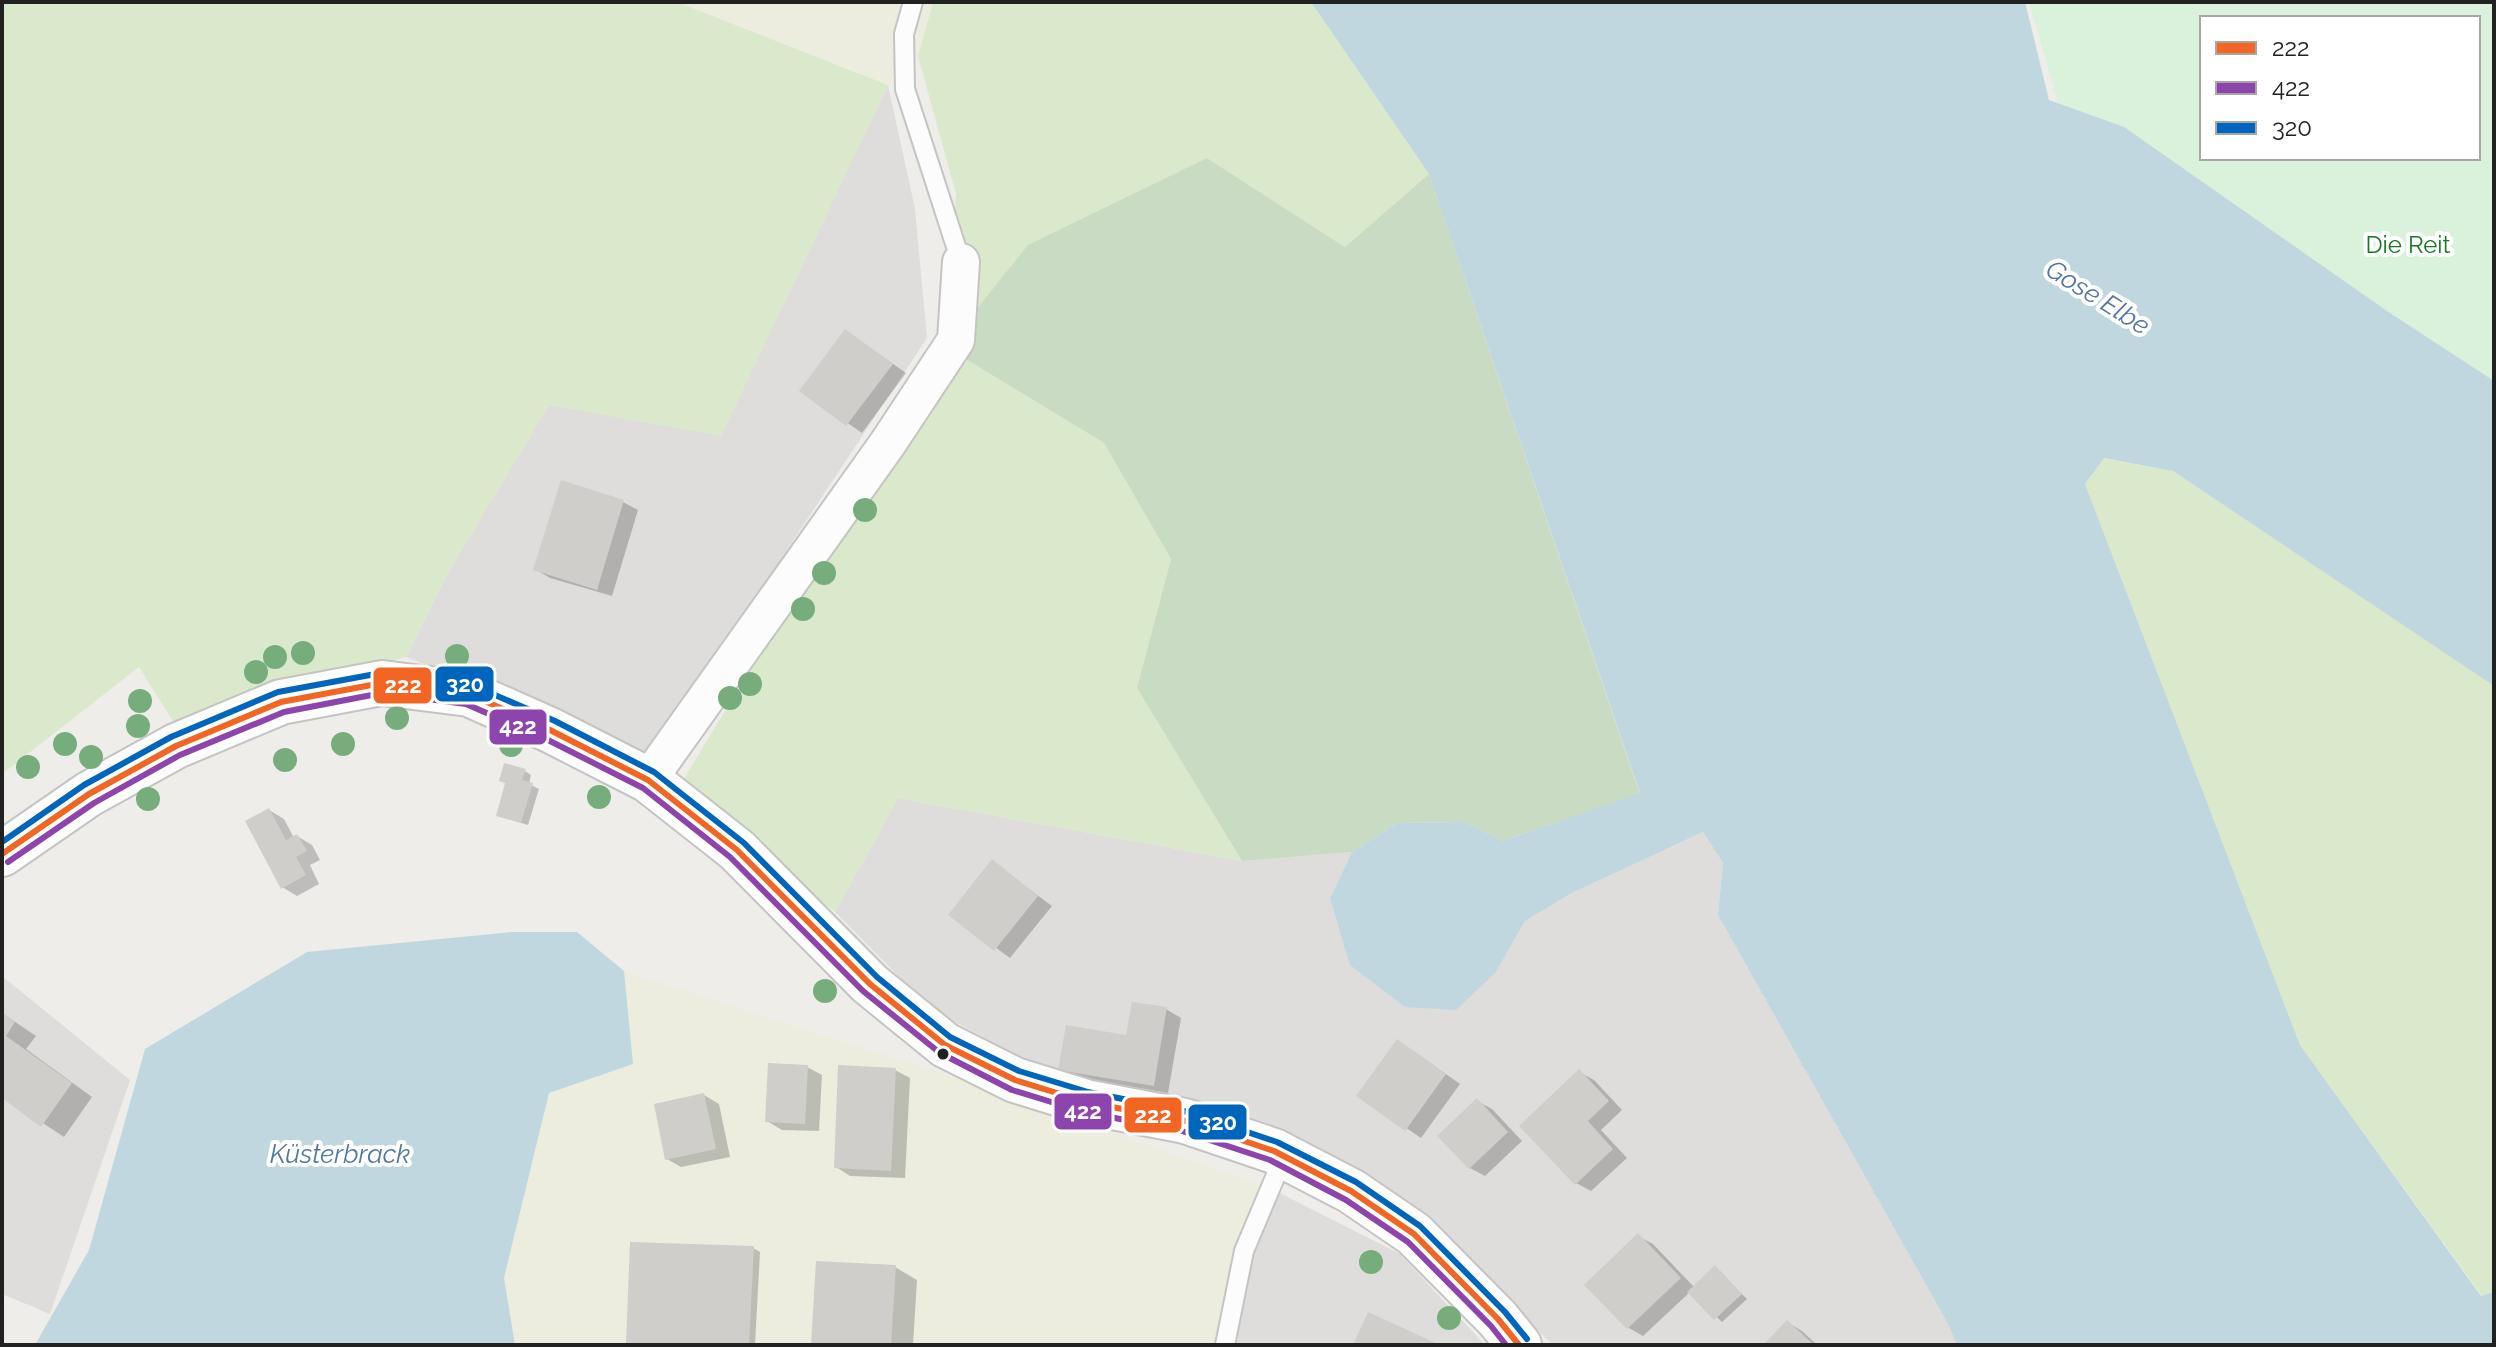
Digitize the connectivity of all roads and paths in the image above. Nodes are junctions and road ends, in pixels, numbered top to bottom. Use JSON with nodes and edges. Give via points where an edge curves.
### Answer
{"nodes":[{"id":1,"x":913,"y":2,"type":"edge"},
{"id":2,"x":961,"y":262,"type":"joint"},
{"id":3,"x":648,"y":780,"type":"junction"},
{"id":4,"x":2,"y":854,"type":"edge"},
{"id":5,"x":1284,"y":1156,"type":"junction"},
{"id":6,"x":1225,"y":1345,"type":"edge"},
{"id":7,"x":1519,"y":1345,"type":"edge"}],
"edges":[{"from":1,"to":2,"type":"lane","via":[[904,34],[905,89]]},
{"from":2,"to":3,"type":"street","via":[[956,340]]},
{"from":3,"to":4,"type":"street","via":[[469,694],[382,683],[281,702],[176,746],[89,794]]},
{"from":3,"to":5,"type":"street","via":[[737,850],[870,984],[945,1045],[1015,1080],[1086,1102],[1185,1121]]},
{"from":5,"to":6,"type":"lane","via":[[1244,1251]]},
{"from":5,"to":7,"type":"street","via":[[1351,1191],[1414,1234]]}]}
